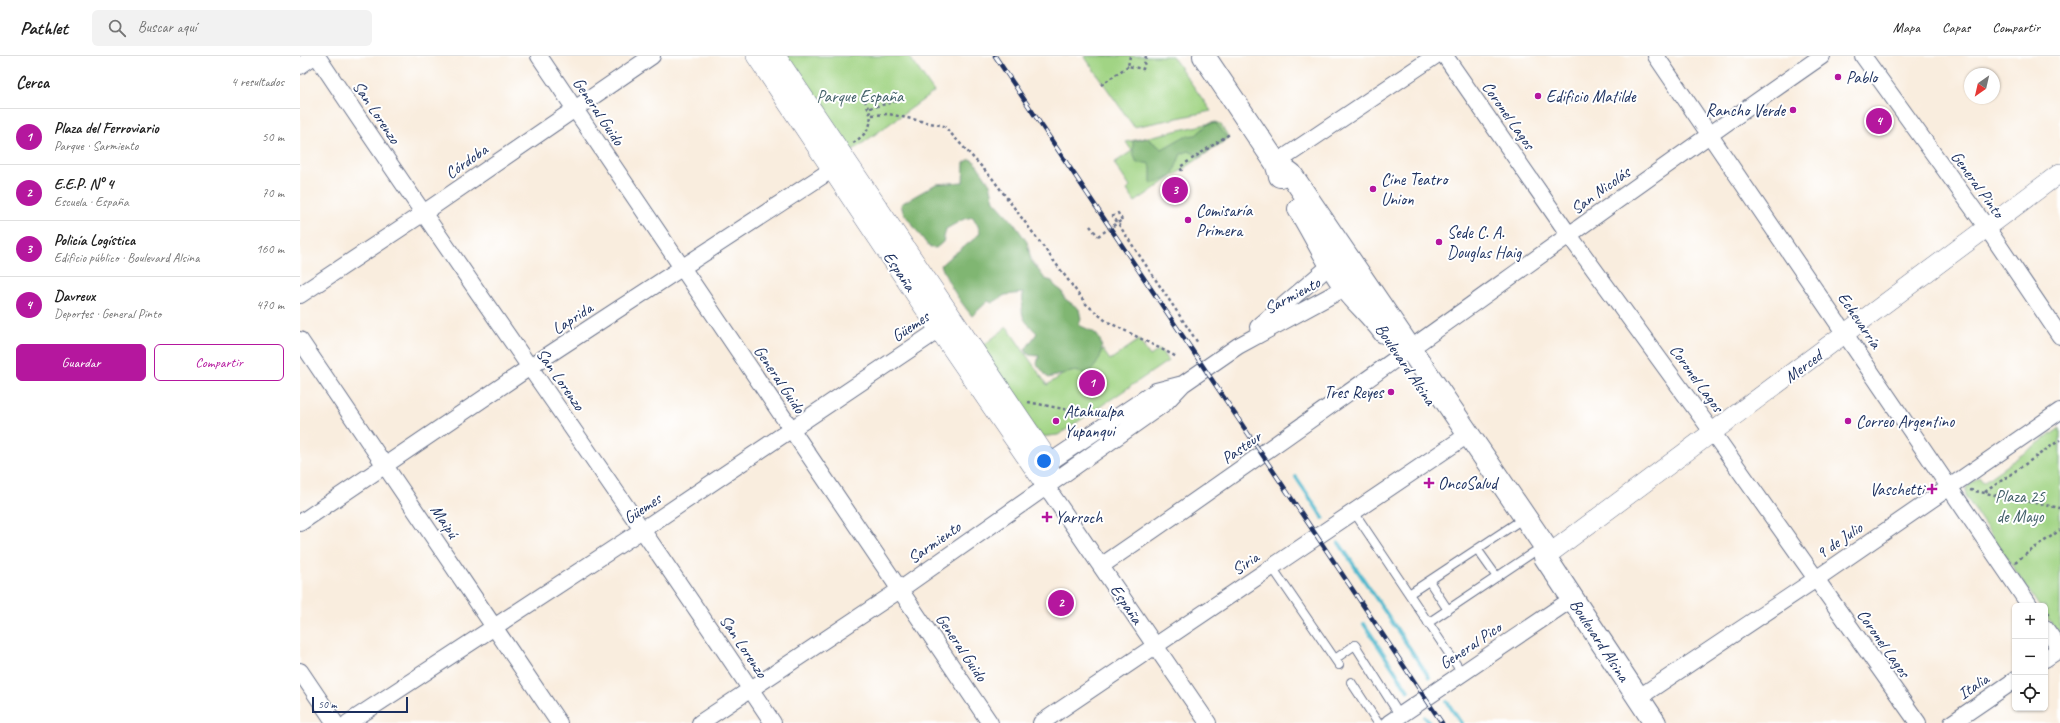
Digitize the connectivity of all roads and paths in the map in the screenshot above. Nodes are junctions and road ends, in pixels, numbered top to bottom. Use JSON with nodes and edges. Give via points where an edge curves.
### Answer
{"nodes":[{"id":1,"x":316,"y":56,"type":"edge"},
{"id":2,"x":539,"y":56,"type":"edge"},
{"id":3,"x":652,"y":56,"type":"edge"},
{"id":4,"x":756,"y":56,"type":"edge"},
{"id":5,"x":776,"y":56,"type":"edge"},
{"id":6,"x":1130,"y":56,"type":"edge"},
{"id":7,"x":1146,"y":56,"type":"edge"},
{"id":8,"x":1204,"y":56,"type":"edge"},
{"id":9,"x":1434,"y":56,"type":"edge"},
{"id":10,"x":1445,"y":56,"type":"edge"},
{"id":11,"x":1656,"y":56,"type":"edge"},
{"id":12,"x":1822,"y":56,"type":"edge"},
{"id":13,"x":1863,"y":56,"type":"edge"},
{"id":14,"x":300,"y":66,"type":"edge"},
{"id":15,"x":1128,"y":66,"type":"junction"},
{"id":16,"x":1101,"y":85,"type":"dead end"},
{"id":17,"x":861,"y":94,"type":"dead end"},
{"id":18,"x":901,"y":100,"type":"dead end"},
{"id":19,"x":870,"y":108,"type":"junction"},
{"id":20,"x":575,"y":109,"type":"junction"},
{"id":21,"x":872,"y":115,"type":"junction"},
{"id":22,"x":1231,"y":133,"type":"dead end"},
{"id":23,"x":1710,"y":134,"type":"junction"},
{"id":24,"x":843,"y":158,"type":"junction"},
{"id":25,"x":1276,"y":163,"type":"junction"},
{"id":26,"x":1182,"y":171,"type":"dead end"},
{"id":27,"x":2060,"y":173,"type":"edge"},
{"id":28,"x":422,"y":214,"type":"junction"},
{"id":29,"x":1090,"y":226,"type":"dead end"},
{"id":30,"x":1987,"y":228,"type":"junction"},
{"id":31,"x":1570,"y":235,"type":"junction"},
{"id":32,"x":1338,"y":258,"type":"junction"},
{"id":33,"x":683,"y":269,"type":"junction"},
{"id":34,"x":1354,"y":282,"type":"junction"},
{"id":35,"x":300,"y":296,"type":"edge"},
{"id":36,"x":946,"y":325,"type":"junction"},
{"id":37,"x":1846,"y":333,"type":"junction"},
{"id":38,"x":2060,"y":336,"type":"edge"},
{"id":39,"x":300,"y":340,"type":"edge"},
{"id":40,"x":1198,"y":343,"type":"dead end"},
{"id":41,"x":1238,"y":346,"type":"junction"},
{"id":42,"x":1406,"y":352,"type":"junction"},
{"id":43,"x":1177,"y":357,"type":"dead end"},
{"id":44,"x":530,"y":367,"type":"junction"},
{"id":45,"x":1182,"y":384,"type":"junction"},
{"id":46,"x":1022,"y":400,"type":"dead end"},
{"id":47,"x":2060,"y":411,"type":"edge"},
{"id":48,"x":1094,"y":415,"type":"dead end"},
{"id":49,"x":791,"y":429,"type":"junction"},
{"id":50,"x":1713,"y":433,"type":"junction"},
{"id":51,"x":1464,"y":437,"type":"junction"},
{"id":52,"x":2060,"y":440,"type":"edge"},
{"id":53,"x":1050,"y":462,"type":"junction"},
{"id":54,"x":385,"y":467,"type":"junction"},
{"id":55,"x":1046,"y":486,"type":"junction"},
{"id":56,"x":1949,"y":487,"type":"junction"},
{"id":57,"x":1984,"y":492,"type":"junction"},
{"id":58,"x":2060,"y":508,"type":"edge"},
{"id":59,"x":1354,"y":512,"type":"junction"},
{"id":60,"x":300,"y":523,"type":"edge"},
{"id":61,"x":1515,"y":524,"type":"junction"},
{"id":62,"x":642,"y":530,"type":"junction"},
{"id":63,"x":2060,"y":530,"type":"edge"},
{"id":64,"x":1477,"y":549,"type":"junction"},
{"id":65,"x":1540,"y":555,"type":"junction"},
{"id":66,"x":2014,"y":562,"type":"dead end"},
{"id":67,"x":1101,"y":566,"type":"junction"},
{"id":68,"x":1272,"y":567,"type":"junction"},
{"id":69,"x":1496,"y":578,"type":"junction"},
{"id":70,"x":1816,"y":579,"type":"junction"},
{"id":71,"x":1429,"y":581,"type":"junction"},
{"id":72,"x":901,"y":589,"type":"junction"},
{"id":73,"x":1409,"y":594,"type":"junction"},
{"id":74,"x":1572,"y":599,"type":"junction"},
{"id":75,"x":2028,"y":603,"type":"edge"},
{"id":76,"x":1448,"y":610,"type":"junction"},
{"id":77,"x":1428,"y":623,"type":"junction"},
{"id":78,"x":494,"y":629,"type":"junction"},
{"id":79,"x":2048,"y":632,"type":"edge"},
{"id":80,"x":1156,"y":646,"type":"junction"},
{"id":81,"x":2060,"y":649,"type":"edge"},
{"id":82,"x":2048,"y":657,"type":"edge"},
{"id":83,"x":300,"y":671,"type":"edge"},
{"id":84,"x":1462,"y":673,"type":"junction"},
{"id":85,"x":1351,"y":682,"type":"dead end"},
{"id":86,"x":2012,"y":682,"type":"edge"},
{"id":87,"x":750,"y":689,"type":"junction"},
{"id":88,"x":1638,"y":698,"type":"junction"},
{"id":89,"x":1395,"y":719,"type":"edge"},
{"id":90,"x":335,"y":723,"type":"edge"},
{"id":91,"x":348,"y":723,"type":"edge"},
{"id":92,"x":559,"y":723,"type":"edge"},
{"id":93,"x":700,"y":723,"type":"edge"},
{"id":94,"x":773,"y":723,"type":"edge"},
{"id":95,"x":990,"y":723,"type":"edge"},
{"id":96,"x":1041,"y":723,"type":"edge"},
{"id":97,"x":1208,"y":723,"type":"edge"},
{"id":98,"x":1378,"y":723,"type":"edge"},
{"id":99,"x":1655,"y":723,"type":"edge"},
{"id":100,"x":1918,"y":723,"type":"edge"},
{"id":101,"x":1952,"y":723,"type":"edge"}],
"edges":[{"from":1,"to":14,"type":"street"},
{"from":1,"to":28,"type":"street","name":"San Lorenzo"},
{"from":2,"to":20,"type":"street","name":"General Guido"},
{"from":3,"to":20,"type":"street","name":"Córdoba"},
{"from":4,"to":24,"type":"street","name":"España"},
{"from":5,"to":24,"type":"street","name":"España"},
{"from":6,"to":15,"type":"path"},
{"from":7,"to":15,"type":"path","via":[[1143,69]]},
{"from":8,"to":25,"type":"main road","name":"Boulevard Alsina"},
{"from":9,"to":25,"type":"street"},
{"from":10,"to":31,"type":"street","name":"Coronel Lagos"},
{"from":11,"to":23,"type":"street","name":"Echevarría"},
{"from":12,"to":23,"type":"street","name":"San Nicolás"},
{"from":13,"to":30,"type":"street","name":"General Pinto"},
{"from":15,"to":16,"type":"path"},
{"from":17,"to":19,"type":"path"},
{"from":18,"to":19,"type":"path"},
{"from":19,"to":21,"type":"path"},
{"from":20,"to":28,"type":"street","name":"Córdoba"},
{"from":20,"to":33,"type":"street","name":"General Guido"},
{"from":21,"to":24,"type":"path","via":[[871,123],[862,137]]},
{"from":21,"to":43,"type":"path","via":[[889,114],[944,126],[992,178],[1086,304],[1106,322]]},
{"from":22,"to":26,"type":"path","via":[[1180,167]]},
{"from":23,"to":31,"type":"street","name":"San Nicolás"},
{"from":23,"to":37,"type":"street","name":"Echevarría"},
{"from":24,"to":33,"type":"street","name":"Laprida"},
{"from":24,"to":36,"type":"street","name":"España"},
{"from":25,"to":32,"type":"main road","name":"Boulevard Alsina","via":[[1281,180],[1310,226]]},
{"from":27,"to":30,"type":"street","name":"Merced"},
{"from":28,"to":35,"type":"street","name":"Córdoba"},
{"from":28,"to":44,"type":"street","name":"San Lorenzo"},
{"from":29,"to":40,"type":"path","bridge":true,"via":[[1098,236],[1122,220],[1118,213],[1113,216]]},
{"from":30,"to":37,"type":"street","name":"Merced"},
{"from":30,"to":38,"type":"street","name":"General Pinto"},
{"from":31,"to":42,"type":"street","name":"San Nicolás"},
{"from":31,"to":50,"type":"street","name":"Coronel Lagos"},
{"from":32,"to":34,"type":"main road","name":"Boulevard Alsina"},
{"from":32,"to":41,"type":"street","name":"Sarmiento"},
{"from":33,"to":44,"type":"street","name":"Laprida"},
{"from":33,"to":49,"type":"street","name":"General Guido"},
{"from":34,"to":41,"type":"street","name":"Sarmiento"},
{"from":34,"to":42,"type":"main road","name":"Boulevard Alsina","via":[[1373,316]]},
{"from":36,"to":49,"type":"street","name":"Güemes"},
{"from":36,"to":53,"type":"street","name":"España"},
{"from":36,"to":55,"type":"street","name":"España"},
{"from":37,"to":50,"type":"street","name":"Merced"},
{"from":37,"to":56,"type":"street","name":"Echevarría"},
{"from":39,"to":54,"type":"street","name":"Maipú"},
{"from":41,"to":45,"type":"street","name":"Sarmiento"},
{"from":42,"to":51,"type":"main road","name":"Boulevard Alsina"},
{"from":42,"to":67,"type":"street","name":"Pasteur","via":[[1257,460]]},
{"from":44,"to":54,"type":"street","name":"Laprida"},
{"from":44,"to":62,"type":"street","name":"San Lorenzo"},
{"from":45,"to":53,"type":"street","name":"Sarmiento","via":[[1156,391]]},
{"from":45,"to":55,"type":"street","name":"Sarmiento","via":[[1165,404]]},
{"from":46,"to":48,"type":"path"},
{"from":47,"to":56,"type":"street","name":"9 de Julio"},
{"from":49,"to":62,"type":"street","name":"Güemes"},
{"from":49,"to":72,"type":"street","name":"General Guido"},
{"from":50,"to":65,"type":"street","name":"Merced"},
{"from":50,"to":70,"type":"street","name":"Coronel Lagos"},
{"from":51,"to":59,"type":"street","name":"Siria"},
{"from":51,"to":61,"type":"main road","name":"Boulevard Alsina"},
{"from":51,"to":65,"type":"main road","name":"Boulevard Alsina","via":[[1544,545]]},
{"from":52,"to":57,"type":"path"},
{"from":53,"to":55,"type":"street"},
{"from":54,"to":60,"type":"street","name":"Laprida"},
{"from":54,"to":78,"type":"street","name":"Maipú"},
{"from":55,"to":67,"type":"street","name":"España"},
{"from":55,"to":72,"type":"street","name":"Sarmiento"},
{"from":56,"to":57,"type":"path"},
{"from":56,"to":70,"type":"street","name":"9 de Julio"},
{"from":56,"to":75,"type":"street","name":"Echevarría"},
{"from":57,"to":58,"type":"path"},
{"from":59,"to":68,"type":"street","name":"Siria"},
{"from":59,"to":73,"type":"lane"},
{"from":61,"to":64,"type":"lane"},
{"from":61,"to":65,"type":"main road","name":"Boulevard Alsina"},
{"from":62,"to":78,"type":"street","name":"Güemes"},
{"from":62,"to":87,"type":"street","name":"San Lorenzo"},
{"from":63,"to":66,"type":"path"},
{"from":64,"to":69,"type":"lane"},
{"from":64,"to":71,"type":"lane"},
{"from":65,"to":69,"type":"lane"},
{"from":65,"to":74,"type":"main road","name":"Boulevard Alsina"},
{"from":67,"to":80,"type":"street","name":"España"},
{"from":68,"to":80,"type":"street","name":"Siria"},
{"from":68,"to":89,"type":"lane","via":[[1337,662],[1355,645]]},
{"from":69,"to":76,"type":"lane"},
{"from":70,"to":88,"type":"street","name":"9 de Julio"},
{"from":70,"to":100,"type":"street","name":"Coronel Lagos"},
{"from":71,"to":73,"type":"lane"},
{"from":71,"to":76,"type":"lane"},
{"from":72,"to":87,"type":"street","name":"Sarmiento"},
{"from":72,"to":95,"type":"street","name":"General Guido"},
{"from":73,"to":77,"type":"lane"},
{"from":74,"to":84,"type":"street","name":"General Pico"},
{"from":74,"to":88,"type":"main road","name":"Boulevard Alsina"},
{"from":76,"to":77,"type":"lane"},
{"from":77,"to":84,"type":"lane"},
{"from":78,"to":91,"type":"street","name":"Güemes"},
{"from":78,"to":92,"type":"street","name":"Maipú"},
{"from":79,"to":81,"type":"street"},
{"from":80,"to":96,"type":"street","name":"Siria"},
{"from":80,"to":97,"type":"street","name":"España"},
{"from":81,"to":82,"type":"street"},
{"from":83,"to":90,"type":"street"},
{"from":84,"to":89,"type":"street","name":"General Pico"},
{"from":85,"to":98,"type":"lane"},
{"from":86,"to":101,"type":"street","name":"Italia"},
{"from":87,"to":93,"type":"street","name":"Sarmiento"},
{"from":87,"to":94,"type":"street","name":"San Lorenzo"},
{"from":88,"to":99,"type":"main road","name":"Boulevard Alsina"}]}
